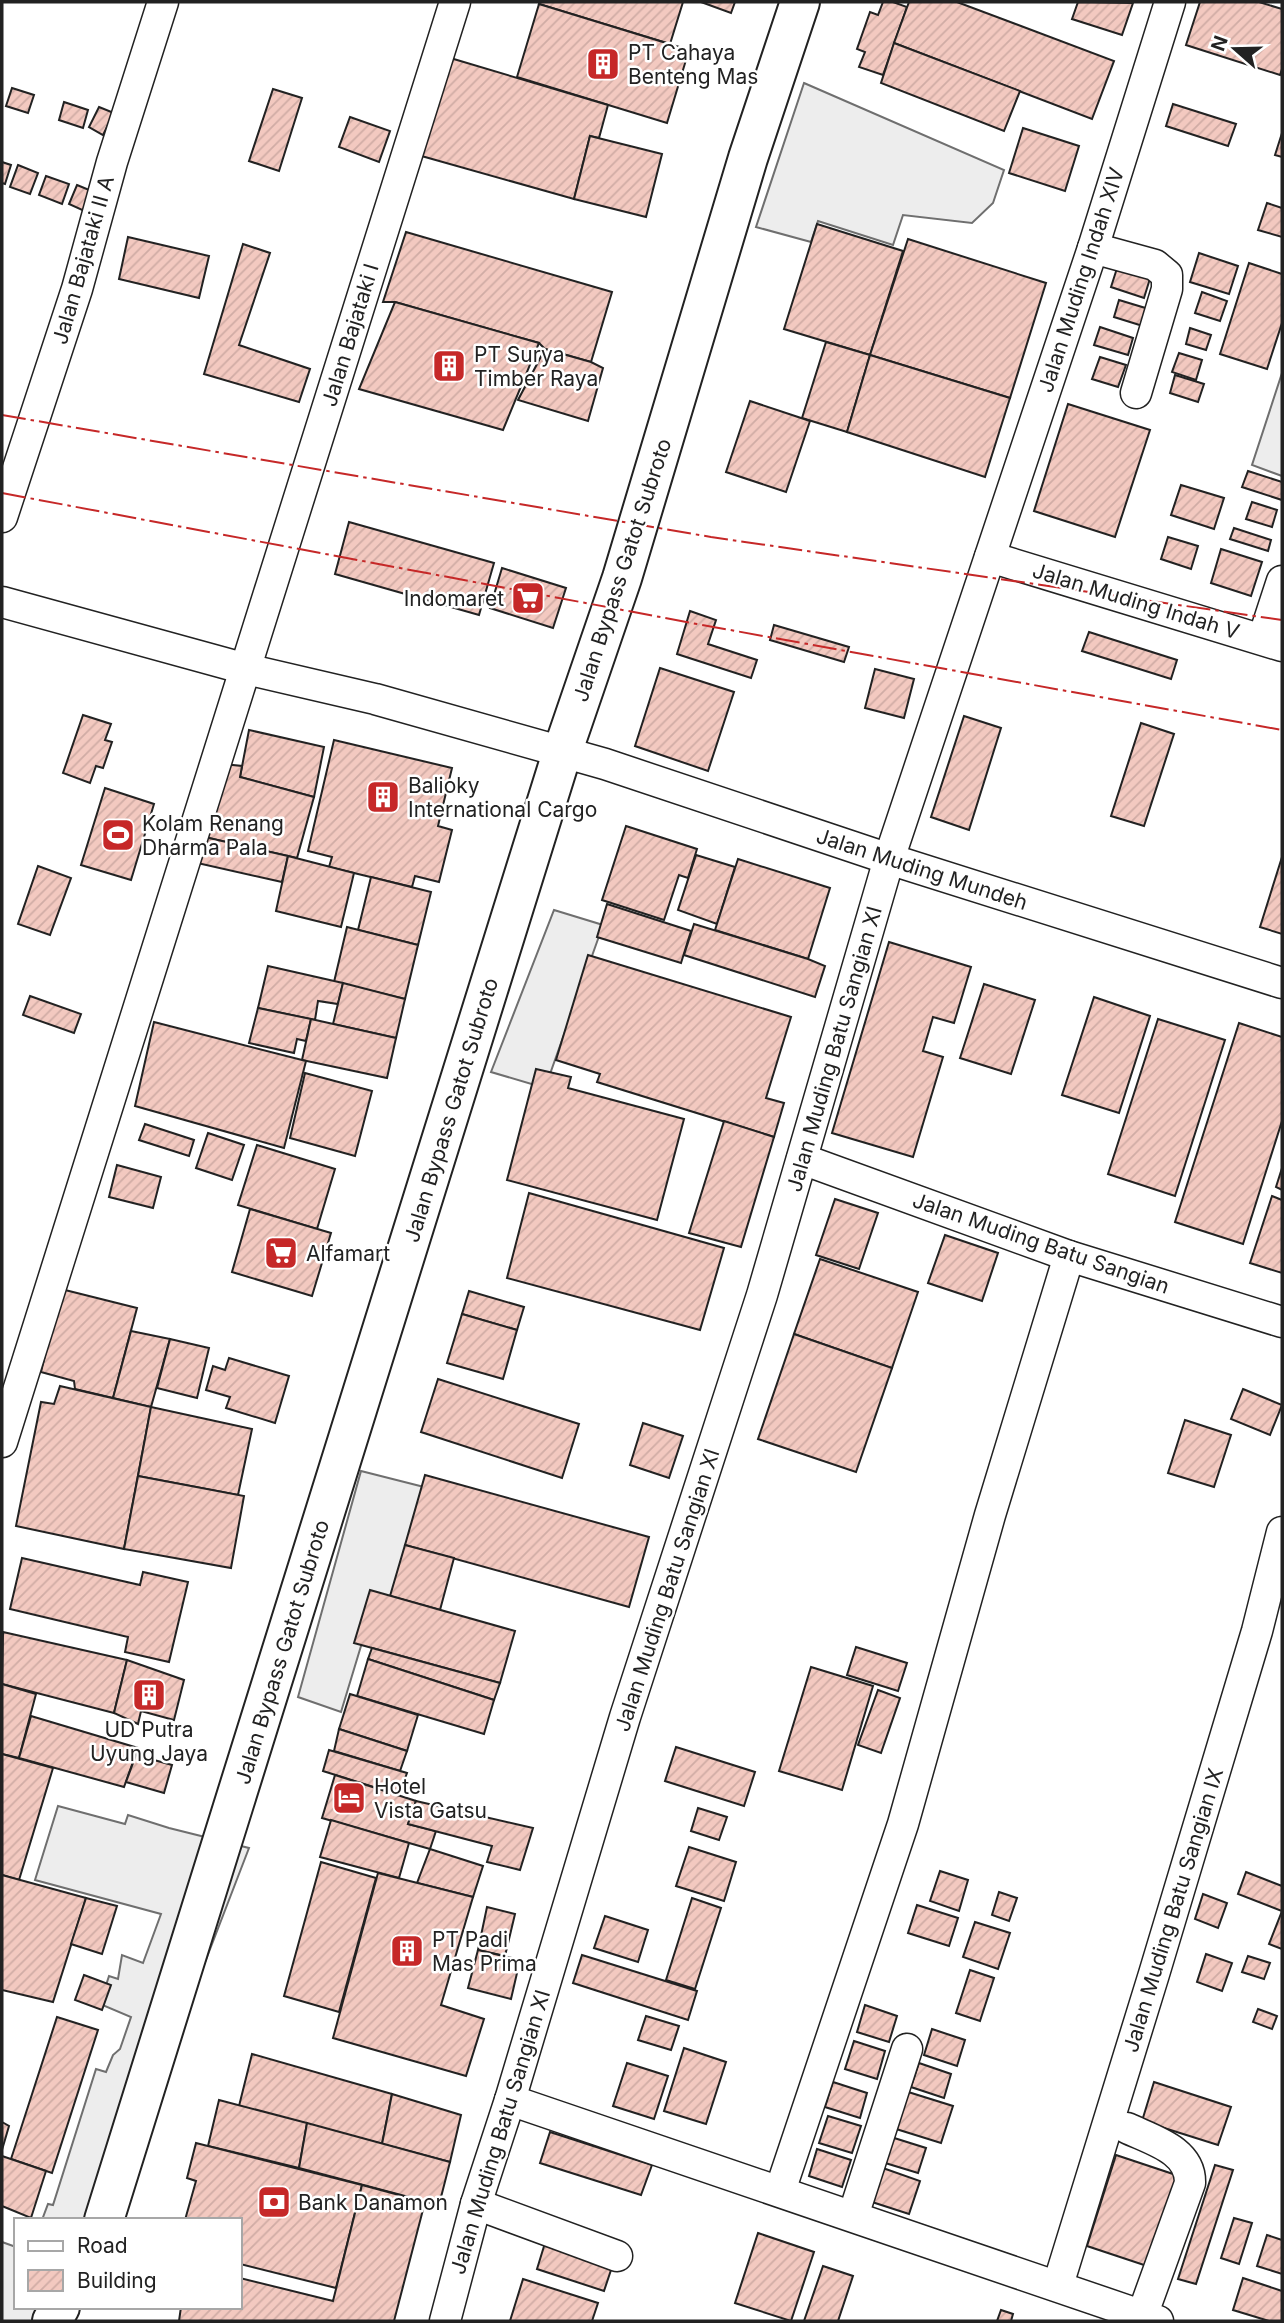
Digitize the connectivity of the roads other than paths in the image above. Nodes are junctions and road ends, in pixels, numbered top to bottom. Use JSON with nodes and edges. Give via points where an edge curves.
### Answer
{"nodes":[{"id":1,"x":163,"y":2,"type":"edge"},
{"id":2,"x":456,"y":2,"type":"edge"},
{"id":3,"x":800,"y":2,"type":"edge"},
{"id":4,"x":1170,"y":2,"type":"edge"},
{"id":5,"x":1093,"y":248,"type":"junction"},
{"id":6,"x":1136,"y":393,"type":"dead end"},
{"id":7,"x":2,"y":517,"type":"edge"},
{"id":8,"x":990,"y":557,"type":"junction"},
{"id":9,"x":1282,"y":582,"type":"edge"},
{"id":10,"x":2,"y":602,"type":"edge"},
{"id":11,"x":1273,"y":643,"type":"edge"},
{"id":12,"x":246,"y":669,"type":"junction"},
{"id":13,"x":562,"y":753,"type":"junction"},
{"id":14,"x":889,"y":859,"type":"junction"},
{"id":15,"x":1282,"y":983,"type":"edge"},
{"id":16,"x":802,"y":1159,"type":"junction"},
{"id":17,"x":1069,"y":1256,"type":"junction"},
{"id":18,"x":1282,"y":1322,"type":"edge"},
{"id":19,"x":2,"y":1442,"type":"edge"},
{"id":20,"x":1282,"y":1532,"type":"edge"},
{"id":21,"x":907,"y":2049,"type":"dead end"},
{"id":22,"x":510,"y":2100,"type":"junction"},
{"id":23,"x":1127,"y":2128,"type":"dead end"},
{"id":24,"x":780,"y":2191,"type":"junction"},
{"id":25,"x":476,"y":2204,"type":"junction"},
{"id":26,"x":853,"y":2216,"type":"junction"},
{"id":27,"x":105,"y":2218,"type":"edge"},
{"id":28,"x":617,"y":2256,"type":"dead end"},
{"id":29,"x":1058,"y":2286,"type":"junction"},
{"id":30,"x":1150,"y":2318,"type":"edge"},
{"id":31,"x":445,"y":2321,"type":"edge"}],
"edges":[{"from":1,"to":7,"type":"street","name":"Jalan Bajataki II A","via":[[77,289]]},
{"from":2,"to":12,"type":"street","name":"Jalan Bajataki I"},
{"from":3,"to":13,"type":"main road","name":"Jalan Bypass Gatot Subroto","via":[[748,158],[622,578]]},
{"from":4,"to":5,"type":"street","name":"Jalan Muding Indah XIV"},
{"from":5,"to":6,"type":"street","via":[[1155,265],[1167,275],[1167,289]]},
{"from":5,"to":8,"type":"street","name":"Jalan Muding Indah XIV"},
{"from":8,"to":11,"type":"street","name":"Jalan Muding Indah V"},
{"from":8,"to":14,"type":"street","name":"Jalan Muding Indah XIV"},
{"from":9,"to":11,"type":"street"},
{"from":10,"to":12,"type":"street","name":"Jalan Muding Mundeh"},
{"from":12,"to":13,"type":"street","name":"Jalan Muding Mundeh","via":[[375,699]]},
{"from":12,"to":19,"type":"street","name":"Jalan Bajataki I"},
{"from":13,"to":14,"type":"street","name":"Jalan Muding Mundeh"},
{"from":13,"to":27,"type":"main road","name":"Jalan Bypass Gatot Subroto"},
{"from":14,"to":15,"type":"street","name":"Jalan Muding Mundeh"},
{"from":14,"to":16,"type":"street","name":"Jalan Muding Batu Sangian XI"},
{"from":16,"to":17,"type":"street","name":"Jalan Muding Batu Sangian"},
{"from":16,"to":22,"type":"street","name":"Jalan Muding Batu Sangian XI","via":[[625,1717]]},
{"from":17,"to":18,"type":"street","name":"Jalan Muding Batu Sangian"},
{"from":17,"to":24,"type":"street","via":[[989,1515],[903,1824]]},
{"from":20,"to":29,"type":"street","name":"Jalan Muding Batu Sangian IX","via":[[1253,1644]]},
{"from":21,"to":26,"type":"street"},
{"from":22,"to":24,"type":"street"},
{"from":22,"to":25,"type":"street","name":"Jalan Muding Batu Sangian XI"},
{"from":23,"to":30,"type":"street","via":[[1172,2149],[1190,2173]]},
{"from":24,"to":26,"type":"street"},
{"from":25,"to":28,"type":"street"},
{"from":25,"to":31,"type":"street","name":"Jalan Muding Batu Sangian XI"},
{"from":26,"to":29,"type":"street"},
{"from":29,"to":30,"type":"street"}]}
